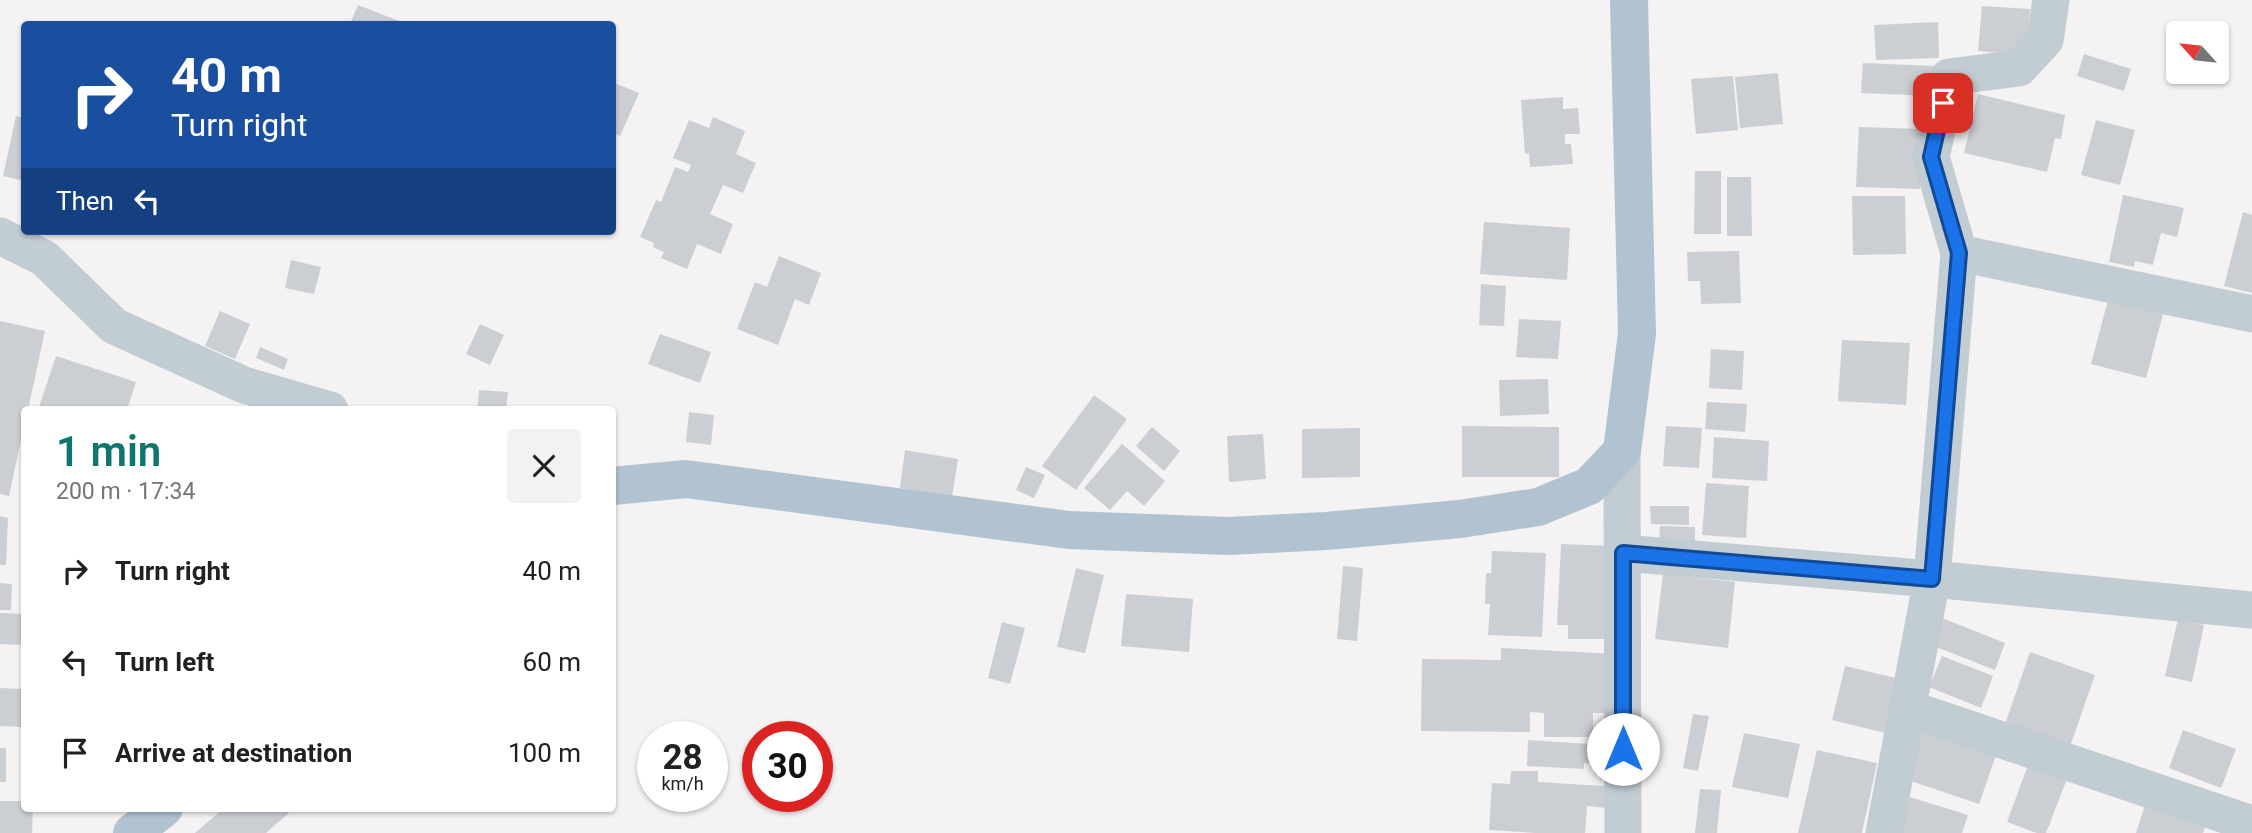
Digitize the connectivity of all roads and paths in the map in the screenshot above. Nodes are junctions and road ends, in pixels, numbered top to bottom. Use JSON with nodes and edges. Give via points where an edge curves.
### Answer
{"nodes":[{"id":1,"x":1629,"y":0,"type":"edge"},
{"id":2,"x":2051,"y":0,"type":"edge"},
{"id":3,"x":0,"y":236,"type":"edge"},
{"id":4,"x":1959,"y":253,"type":"junction"},
{"id":5,"x":2252,"y":314,"type":"edge"},
{"id":6,"x":316,"y":406,"type":"edge"},
{"id":7,"x":1622,"y":451,"type":"junction"},
{"id":8,"x":616,"y":486,"type":"edge"},
{"id":9,"x":1623,"y":553,"type":"junction"},
{"id":10,"x":1932,"y":579,"type":"junction"},
{"id":11,"x":2252,"y":610,"type":"edge"},
{"id":12,"x":1907,"y":708,"type":"junction"},
{"id":13,"x":159,"y":812,"type":"edge"},
{"id":14,"x":2252,"y":824,"type":"edge"},
{"id":15,"x":131,"y":833,"type":"edge"},
{"id":16,"x":1623,"y":833,"type":"edge"},
{"id":17,"x":1884,"y":833,"type":"edge"}],
"edges":[{"from":1,"to":7,"type":"main road","via":[[1637,334]]},
{"from":2,"to":4,"type":"street","via":[[2045,40],[2019,68],[1949,77],[1931,157]]},
{"from":3,"to":6,"type":"street","via":[[44,258],[114,326],[244,385]]},
{"from":4,"to":5,"type":"street"},
{"from":4,"to":10,"type":"street"},
{"from":7,"to":8,"type":"main road","via":[[1589,486],[1538,506],[1460,519],[1229,536],[1069,530],[686,479]]},
{"from":7,"to":9,"type":"street"},
{"from":9,"to":10,"type":"street"},
{"from":9,"to":16,"type":"street"},
{"from":10,"to":11,"type":"street"},
{"from":10,"to":12,"type":"street"},
{"from":12,"to":14,"type":"street"},
{"from":12,"to":17,"type":"street"},
{"from":13,"to":15,"type":"main road"}]}
